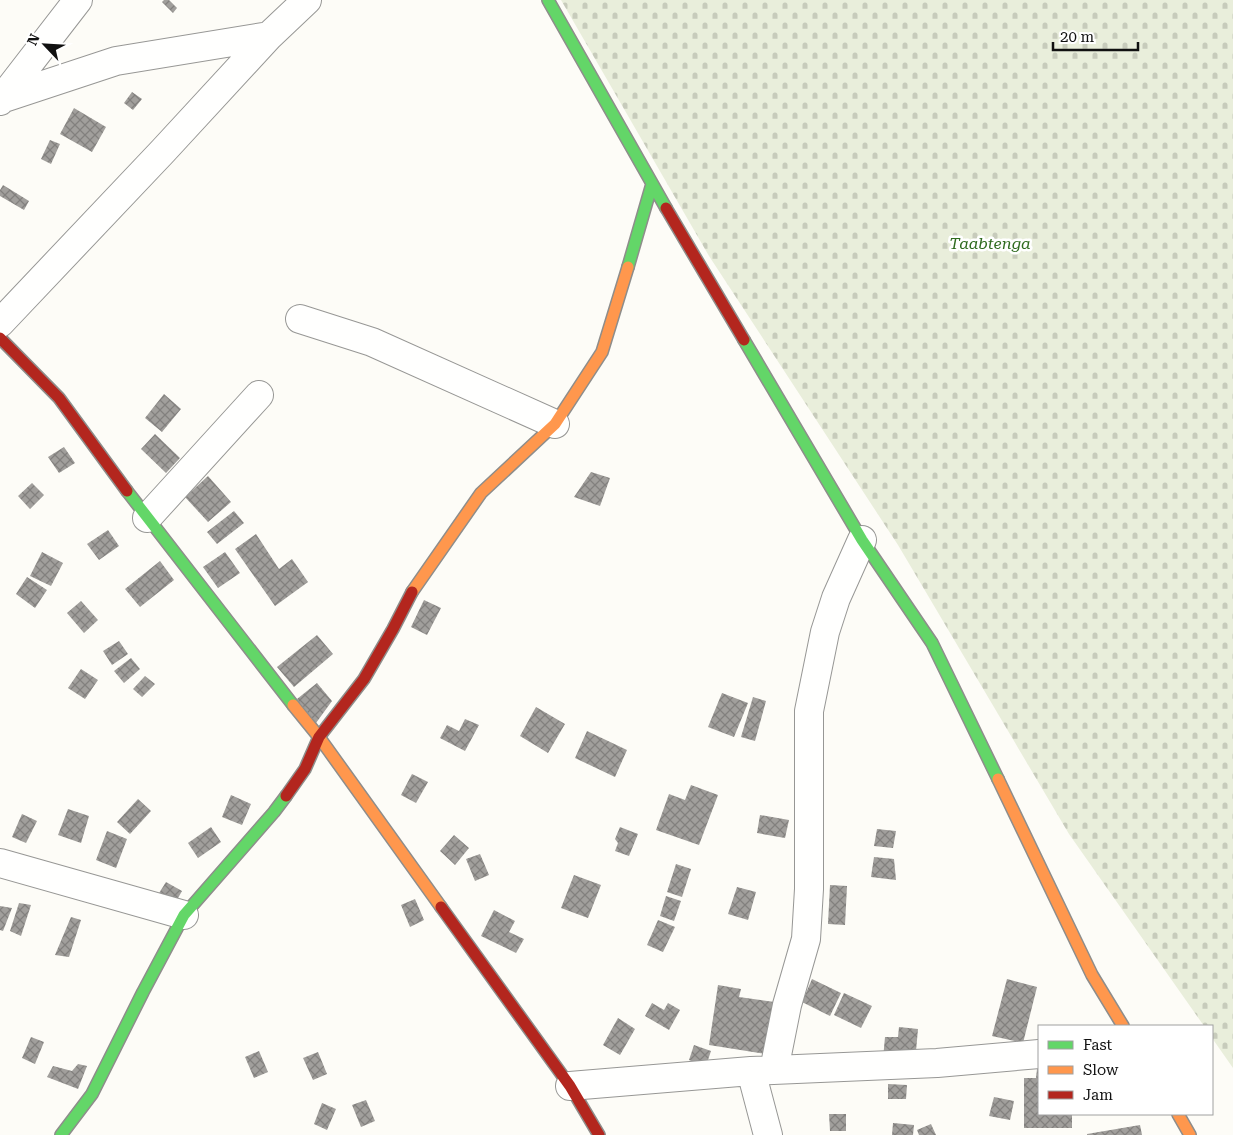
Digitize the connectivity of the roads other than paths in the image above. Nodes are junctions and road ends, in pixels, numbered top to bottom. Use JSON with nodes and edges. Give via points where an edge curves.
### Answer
{"nodes":[{"id":1,"x":78,"y":0,"type":"edge"},
{"id":2,"x":307,"y":0,"type":"edge"},
{"id":3,"x":548,"y":0,"type":"edge"},
{"id":4,"x":269,"y":36,"type":"junction"},
{"id":5,"x":1,"y":100,"type":"edge"},
{"id":6,"x":652,"y":184,"type":"junction"},
{"id":7,"x":300,"y":319,"type":"dead end"},
{"id":8,"x":0,"y":323,"type":"edge"},
{"id":9,"x":0,"y":338,"type":"edge"},
{"id":10,"x":258,"y":395,"type":"dead end"},
{"id":11,"x":555,"y":424,"type":"junction"},
{"id":12,"x":147,"y":518,"type":"junction"},
{"id":13,"x":862,"y":540,"type":"junction"},
{"id":14,"x":319,"y":737,"type":"junction"},
{"id":15,"x":0,"y":863,"type":"edge"},
{"id":16,"x":184,"y":916,"type":"junction"},
{"id":17,"x":1123,"y":1025,"type":"edge"},
{"id":18,"x":1038,"y":1054,"type":"edge"},
{"id":19,"x":762,"y":1070,"type":"junction"},
{"id":20,"x":570,"y":1086,"type":"junction"},
{"id":21,"x":1179,"y":1115,"type":"edge"},
{"id":22,"x":61,"y":1135,"type":"edge"},
{"id":23,"x":599,"y":1135,"type":"edge"},
{"id":24,"x":768,"y":1135,"type":"edge"},
{"id":25,"x":1190,"y":1135,"type":"edge"}],
"edges":[{"from":1,"to":5,"type":"street"},
{"from":2,"to":4,"type":"street"},
{"from":3,"to":6,"type":"street"},
{"from":4,"to":5,"type":"street","via":[[116,61]]},
{"from":4,"to":8,"type":"street"},
{"from":6,"to":11,"type":"street","via":[[602,352]]},
{"from":6,"to":13,"type":"street"},
{"from":7,"to":11,"type":"street","via":[[372,342]]},
{"from":9,"to":12,"type":"street","via":[[59,398]]},
{"from":10,"to":12,"type":"street"},
{"from":11,"to":14,"type":"street","via":[[481,493],[415,586],[364,679]]},
{"from":12,"to":14,"type":"street"},
{"from":13,"to":17,"type":"street","via":[[932,642],[1092,975]]},
{"from":13,"to":19,"type":"street","via":[[825,632],[809,711],[806,939]]},
{"from":14,"to":16,"type":"street","via":[[305,768],[274,812]]},
{"from":14,"to":20,"type":"street"},
{"from":15,"to":16,"type":"street"},
{"from":16,"to":22,"type":"street","via":[[92,1094]]},
{"from":18,"to":19,"type":"street","via":[[938,1063]]},
{"from":19,"to":20,"type":"street"},
{"from":19,"to":24,"type":"street"},
{"from":20,"to":23,"type":"street"},
{"from":21,"to":25,"type":"street"}]}
